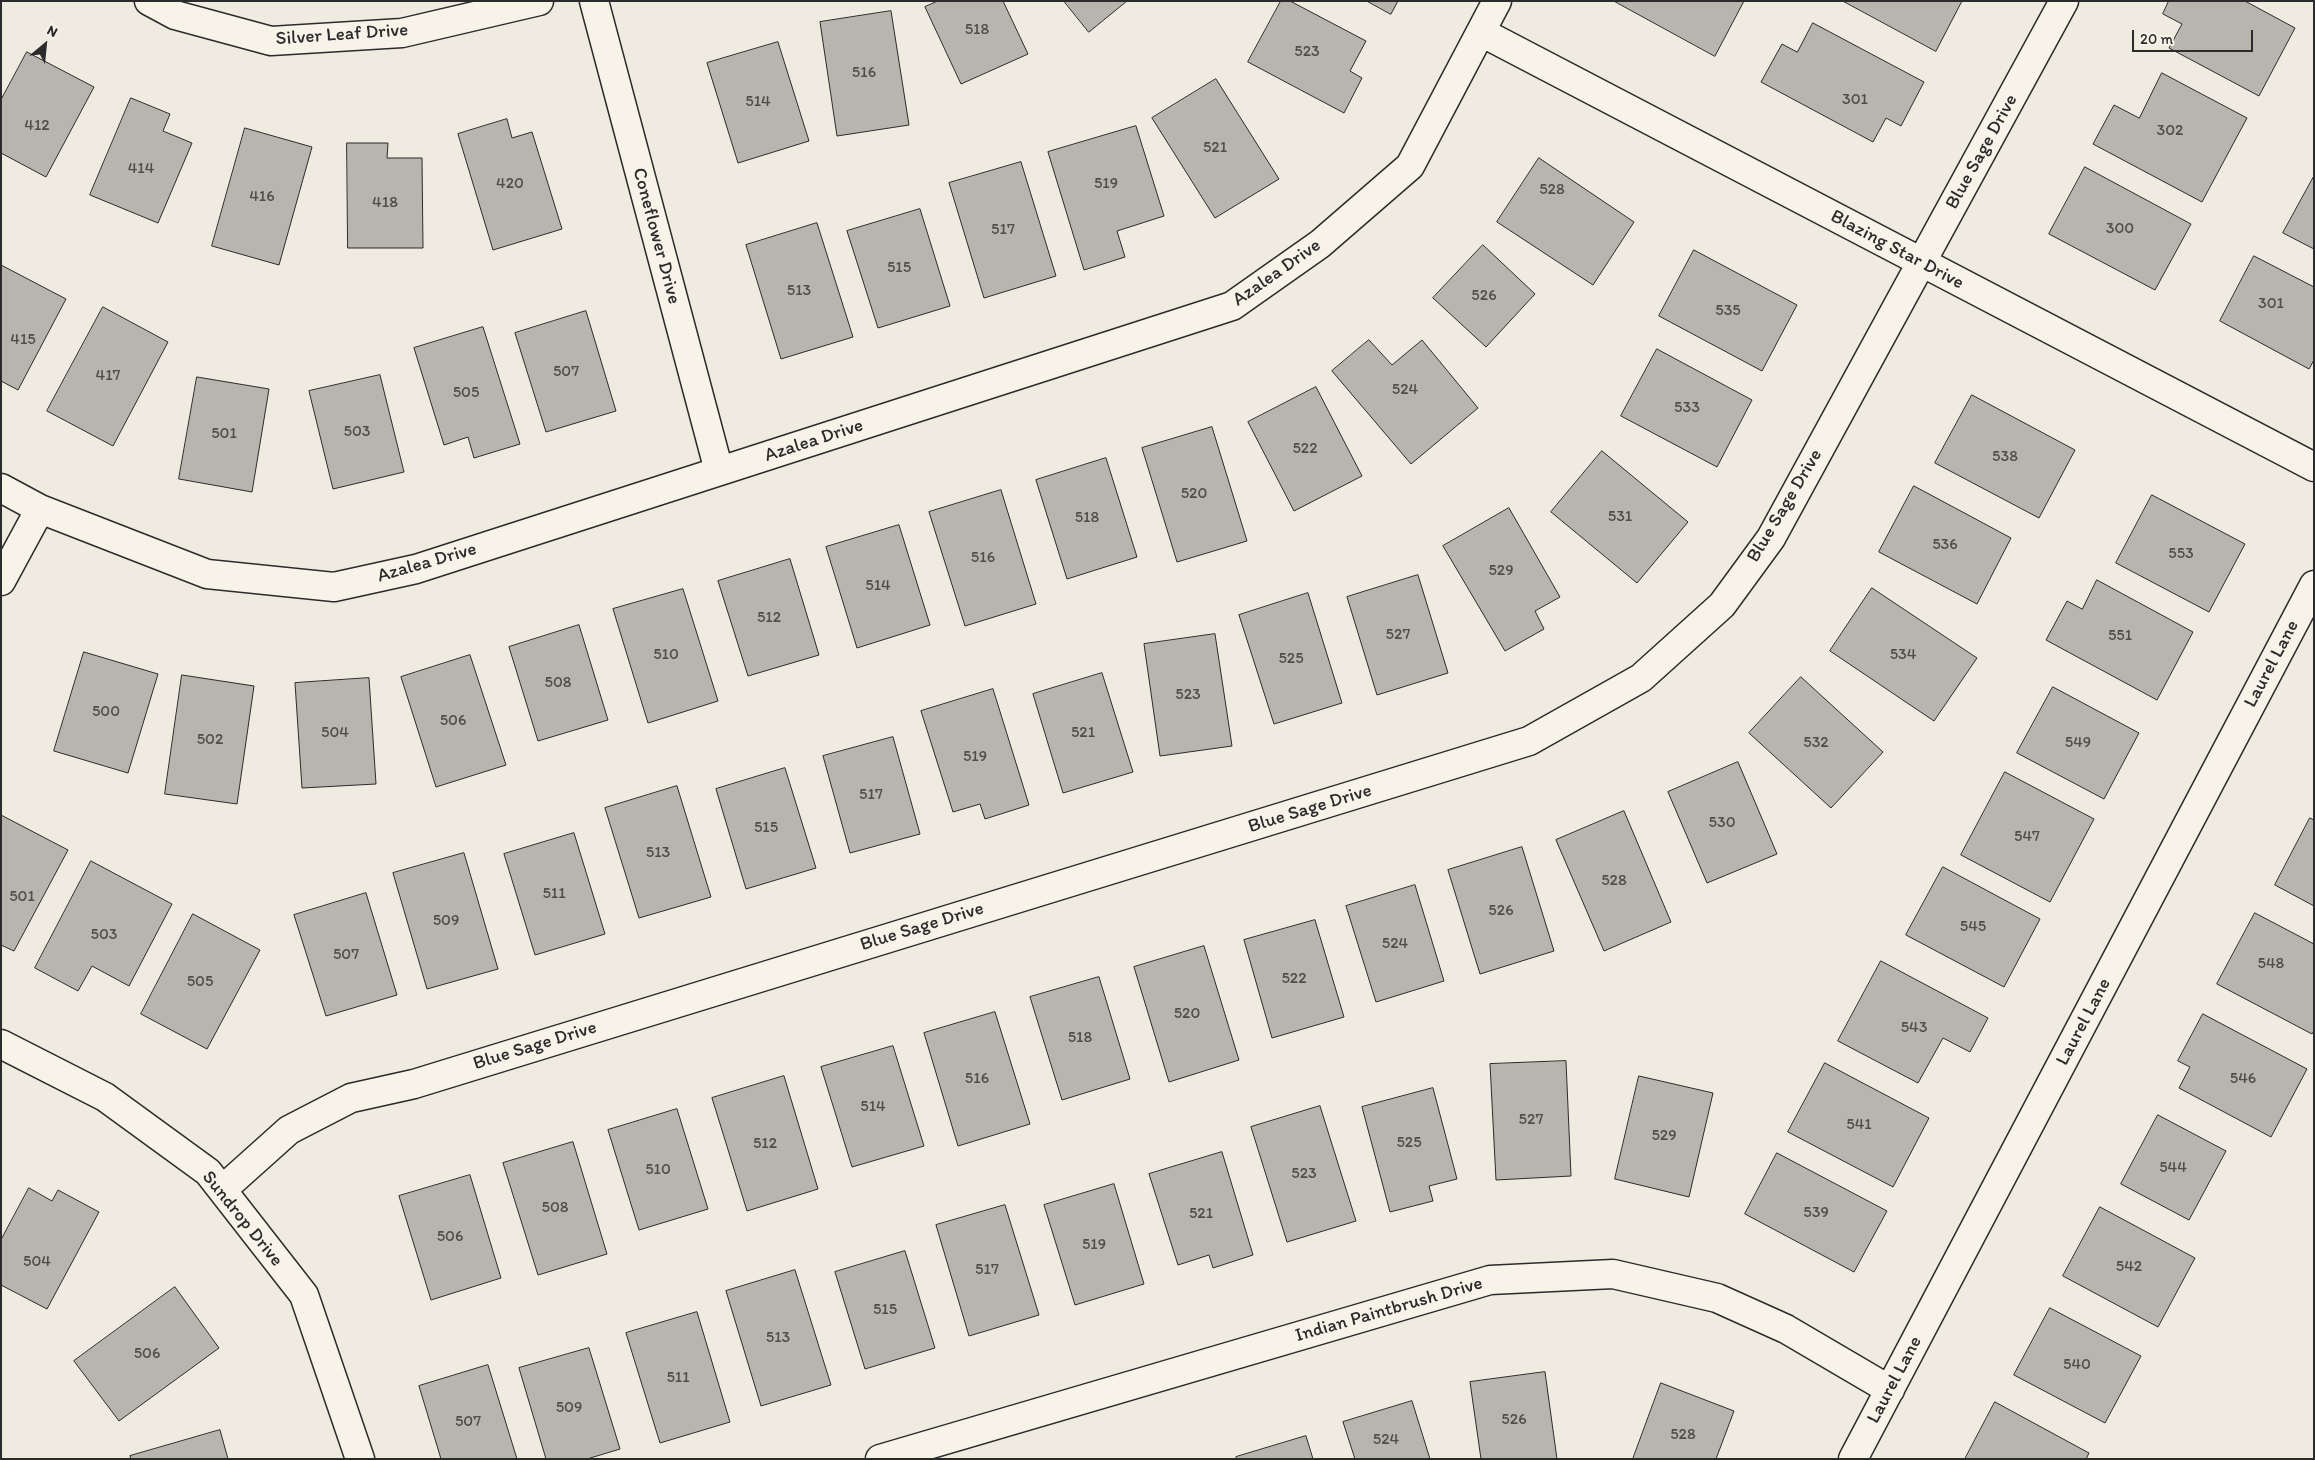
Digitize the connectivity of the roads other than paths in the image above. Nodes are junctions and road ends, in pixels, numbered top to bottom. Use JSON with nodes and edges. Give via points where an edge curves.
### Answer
{"nodes":[{"id":1,"x":149,"y":1,"type":"edge"},
{"id":2,"x":539,"y":1,"type":"edge"},
{"id":3,"x":594,"y":1,"type":"edge"},
{"id":4,"x":1497,"y":1,"type":"edge"},
{"id":5,"x":2064,"y":1,"type":"edge"},
{"id":6,"x":1481,"y":32,"type":"junction"},
{"id":7,"x":1921,"y":262,"type":"junction"},
{"id":8,"x":2314,"y":467,"type":"edge"},
{"id":9,"x":719,"y":472,"type":"junction"},
{"id":10,"x":1,"y":488,"type":"edge"},
{"id":11,"x":40,"y":509,"type":"junction"},
{"id":12,"x":1,"y":582,"type":"edge"},
{"id":13,"x":2314,"y":585,"type":"edge"},
{"id":14,"x":1,"y":1044,"type":"edge"},
{"id":15,"x":222,"y":1190,"type":"junction"},
{"id":16,"x":1890,"y":1390,"type":"junction"},
{"id":17,"x":360,"y":1459,"type":"edge"},
{"id":18,"x":880,"y":1459,"type":"edge"},
{"id":19,"x":1854,"y":1459,"type":"edge"}],
"edges":[{"from":1,"to":2,"type":"street","name":"Silver Leaf Drive","via":[[175,15],[271,41],[402,33]]},
{"from":3,"to":9,"type":"street","name":"Coneflower Drive"},
{"from":4,"to":6,"type":"street","name":"Azalea Drive"},
{"from":5,"to":7,"type":"street","name":"Blue Sage Drive"},
{"from":6,"to":7,"type":"street","name":"Blazing Star Drive"},
{"from":6,"to":9,"type":"street","name":"Azalea Drive","via":[[1410,166],[1320,244],[1232,306]]},
{"from":7,"to":8,"type":"street","name":"Blazing Star Drive"},
{"from":7,"to":15,"type":"street","name":"Blue Sage Drive","via":[[1771,538],[1722,605],[1641,678],[1529,741],[414,1084],[351,1098],[289,1130]]},
{"from":9,"to":11,"type":"street","name":"Azalea Drive","via":[[416,569],[334,588],[207,574]]},
{"from":10,"to":11,"type":"street","name":"Azalea Drive"},
{"from":11,"to":12,"type":"street"},
{"from":13,"to":16,"type":"street","name":"Laurel Lane"},
{"from":14,"to":15,"type":"street","name":"Sundrop Drive","via":[[105,1097],[208,1172]]},
{"from":15,"to":17,"type":"street","name":"Sundrop Drive","via":[[304,1296]]},
{"from":16,"to":18,"type":"street","name":"Indian Paintbrush Drive","via":[[1786,1328],[1716,1298],[1613,1274],[1490,1280]]},
{"from":16,"to":19,"type":"street","name":"Laurel Lane"}]}
